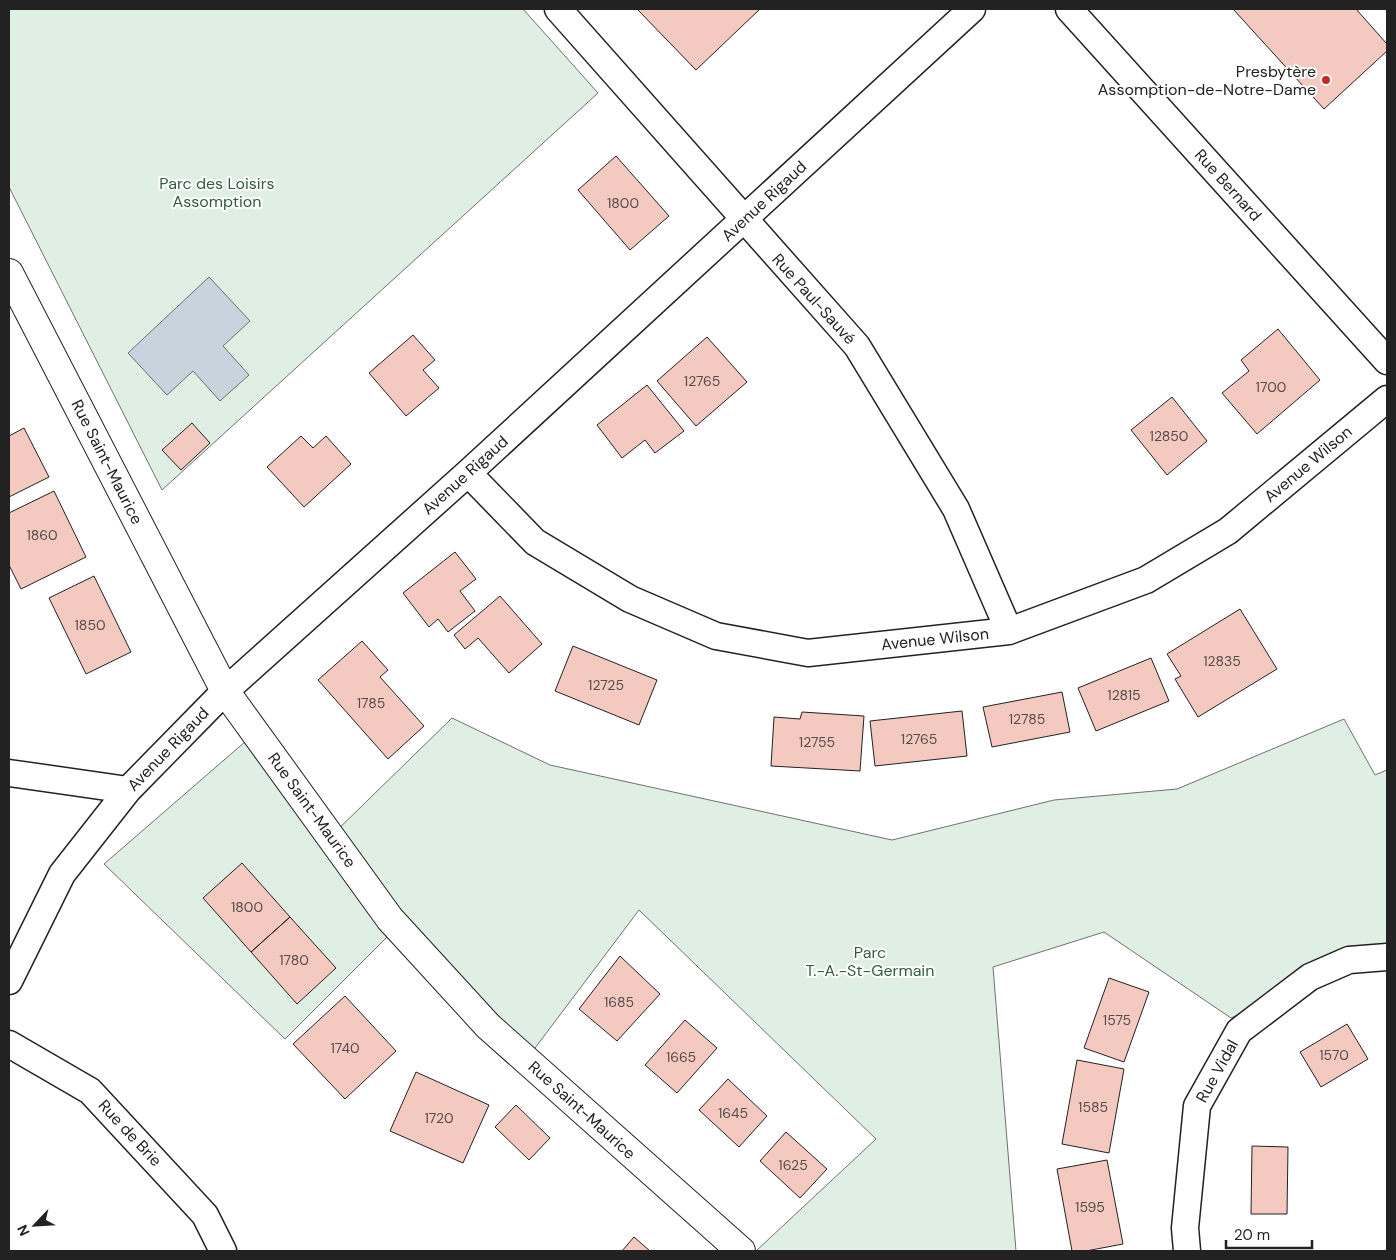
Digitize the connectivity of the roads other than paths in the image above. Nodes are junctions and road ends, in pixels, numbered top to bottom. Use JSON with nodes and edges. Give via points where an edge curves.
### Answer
{"nodes":[{"id":1,"x":558,"y":9,"type":"edge"},
{"id":2,"x":972,"y":9,"type":"edge"},
{"id":3,"x":1069,"y":9,"type":"edge"},
{"id":4,"x":743,"y":219,"type":"junction"},
{"id":5,"x":9,"y":273,"type":"edge"},
{"id":6,"x":1387,"y":361,"type":"edge"},
{"id":7,"x":1387,"y":399,"type":"edge"},
{"id":8,"x":468,"y":473,"type":"junction"},
{"id":9,"x":1009,"y":630,"type":"junction"},
{"id":10,"x":225,"y":691,"type":"junction"},
{"id":11,"x":9,"y":773,"type":"edge"},
{"id":12,"x":128,"y":790,"type":"junction"},
{"id":13,"x":1387,"y":957,"type":"edge"},
{"id":14,"x":9,"y":981,"type":"edge"},
{"id":15,"x":9,"y":1044,"type":"edge"},
{"id":16,"x":223,"y":1251,"type":"edge"},
{"id":17,"x":741,"y":1251,"type":"edge"},
{"id":18,"x":1187,"y":1251,"type":"edge"}],
"edges":[{"from":1,"to":4,"type":"street","name":"Rue Paul-Sauvé"},
{"from":2,"to":4,"type":"street","name":"Avenue Rigaud"},
{"from":3,"to":6,"type":"street","name":"Rue Bernard"},
{"from":4,"to":8,"type":"street","name":"Avenue Rigaud"},
{"from":4,"to":9,"type":"street","name":"Rue Paul-Sauvé","via":[[857,346],[956,509]]},
{"from":5,"to":10,"type":"street","name":"Rue Saint-Maurice"},
{"from":7,"to":9,"type":"street","name":"Avenue Wilson","via":[[1228,531],[1146,580]]},
{"from":8,"to":9,"type":"street","name":"Avenue Wilson","via":[[535,542],[630,599],[716,636],[808,652]]},
{"from":8,"to":10,"type":"street","name":"Avenue Rigaud"},
{"from":10,"to":12,"type":"street","name":"Avenue Rigaud"},
{"from":10,"to":17,"type":"street","name":"Rue Saint-Maurice","via":[[390,919],[488,1026]]},
{"from":11,"to":12,"type":"street"},
{"from":12,"to":14,"type":"street","name":"Avenue Rigaud","via":[[62,874]]},
{"from":13,"to":18,"type":"street","name":"Rue Vidal","via":[[1349,960],[1310,977],[1239,1031],[1197,1106],[1185,1228]]},
{"from":15,"to":16,"type":"street","name":"Rue de Brie","via":[[90,1091],[205,1215]]}]}
